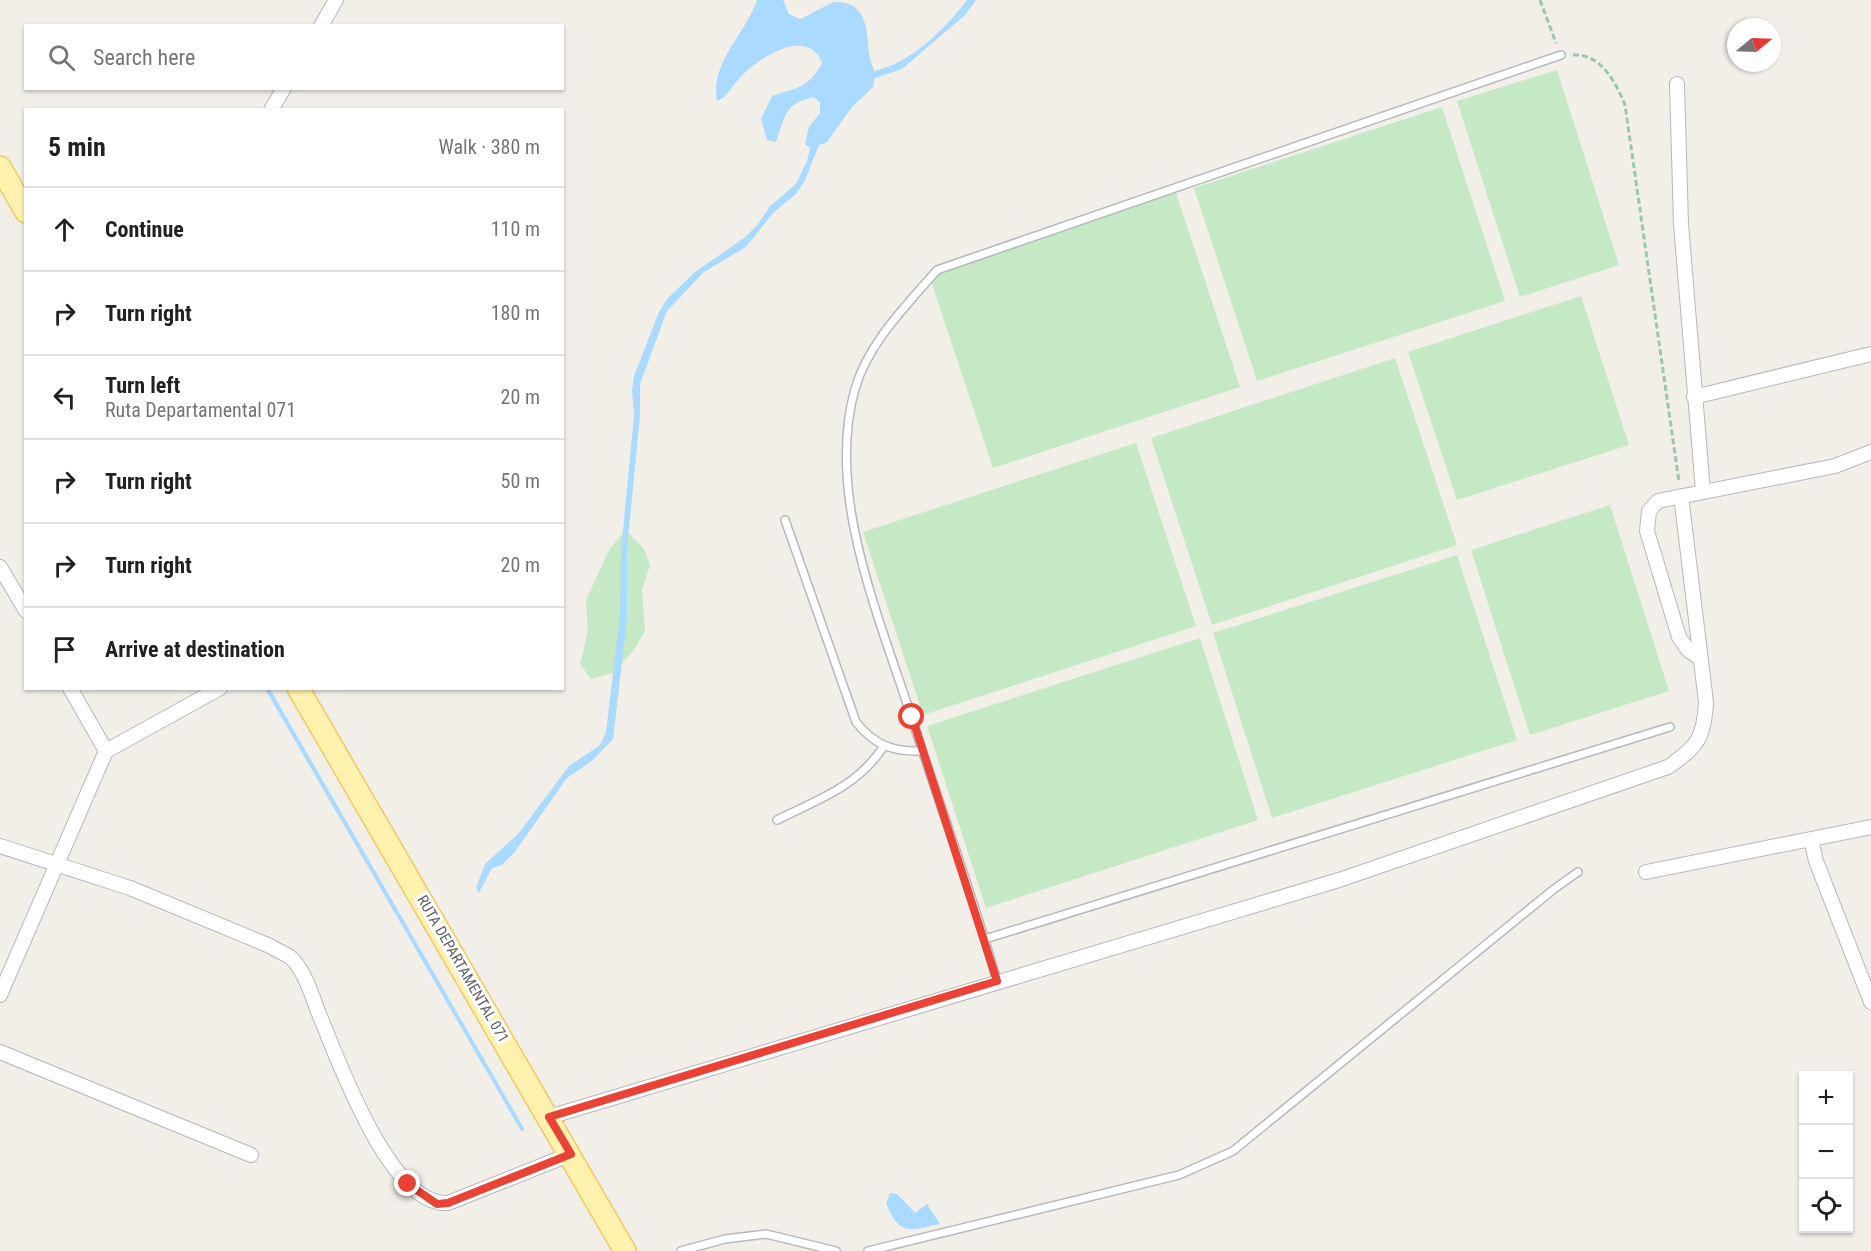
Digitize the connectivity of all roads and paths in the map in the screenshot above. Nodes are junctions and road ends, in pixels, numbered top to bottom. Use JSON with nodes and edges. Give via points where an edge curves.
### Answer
{"nodes":[{"id":1,"x":336,"y":0,"type":"edge"},
{"id":2,"x":1540,"y":0,"type":"edge"},
{"id":3,"x":322,"y":24,"type":"edge"},
{"id":4,"x":1561,"y":55,"type":"junction"},
{"id":5,"x":1677,"y":84,"type":"dead end"},
{"id":6,"x":283,"y":90,"type":"edge"},
{"id":7,"x":272,"y":108,"type":"edge"},
{"id":8,"x":0,"y":167,"type":"edge"},
{"id":9,"x":7,"y":195,"type":"edge"},
{"id":10,"x":24,"y":211,"type":"edge"},
{"id":11,"x":1871,"y":354,"type":"edge"},
{"id":12,"x":1694,"y":397,"type":"junction"},
{"id":13,"x":1871,"y":452,"type":"edge"},
{"id":14,"x":1703,"y":491,"type":"junction"},
{"id":15,"x":1681,"y":495,"type":"junction"},
{"id":16,"x":785,"y":520,"type":"dead end"},
{"id":17,"x":0,"y":567,"type":"edge"},
{"id":18,"x":24,"y":608,"type":"edge"},
{"id":19,"x":1700,"y":658,"type":"junction"},
{"id":20,"x":71,"y":690,"type":"edge"},
{"id":21,"x":216,"y":690,"type":"edge"},
{"id":22,"x":299,"y":690,"type":"edge"},
{"id":23,"x":1670,"y":727,"type":"dead end"},
{"id":24,"x":884,"y":746,"type":"junction"},
{"id":25,"x":922,"y":750,"type":"junction"},
{"id":26,"x":106,"y":751,"type":"junction"},
{"id":27,"x":777,"y":820,"type":"dead end"},
{"id":28,"x":1871,"y":827,"type":"edge"},
{"id":29,"x":1811,"y":839,"type":"junction"},
{"id":30,"x":0,"y":846,"type":"edge"},
{"id":31,"x":54,"y":865,"type":"junction"},
{"id":32,"x":1578,"y":872,"type":"dead end"},
{"id":33,"x":1646,"y":872,"type":"dead end"},
{"id":34,"x":985,"y":939,"type":"junction"},
{"id":35,"x":997,"y":981,"type":"junction"},
{"id":36,"x":0,"y":995,"type":"edge"},
{"id":37,"x":1871,"y":1002,"type":"edge"},
{"id":38,"x":0,"y":1052,"type":"edge"},
{"id":39,"x":549,"y":1117,"type":"junction"},
{"id":40,"x":571,"y":1154,"type":"junction"},
{"id":41,"x":251,"y":1155,"type":"dead end"},
{"id":42,"x":625,"y":1251,"type":"edge"},
{"id":43,"x":681,"y":1251,"type":"edge"},
{"id":44,"x":836,"y":1251,"type":"edge"},
{"id":45,"x":868,"y":1251,"type":"edge"}],
"edges":[{"from":1,"to":3,"type":"street"},
{"from":2,"to":4,"type":"path"},
{"from":4,"to":15,"type":"path","via":[[1577,54],[1608,72],[1625,105]]},
{"from":4,"to":25,"type":"lane","via":[[938,270],[870,355],[855,388],[846,448],[849,500],[864,562]]},
{"from":5,"to":12,"type":"street","via":[[1681,224]]},
{"from":6,"to":7,"type":"street"},
{"from":8,"to":9,"type":"main road"},
{"from":9,"to":10,"type":"main road"},
{"from":11,"to":12,"type":"street"},
{"from":12,"to":14,"type":"street"},
{"from":13,"to":14,"type":"street","via":[[1835,466]]},
{"from":14,"to":15,"type":"street"},
{"from":15,"to":19,"type":"street"},
{"from":15,"to":19,"type":"street","via":[[1658,501],[1649,511],[1647,531],[1678,638]]},
{"from":16,"to":24,"type":"lane","via":[[856,722],[868,737]]},
{"from":17,"to":18,"type":"street"},
{"from":19,"to":35,"type":"street","via":[[1706,702],[1704,729],[1692,750],[1668,767],[1339,880]]},
{"from":20,"to":26,"type":"street"},
{"from":21,"to":26,"type":"street"},
{"from":22,"to":39,"type":"main road","name":"RUTA DEPARTAMENTAL 071"},
{"from":23,"to":34,"type":"lane"},
{"from":24,"to":25,"type":"lane"},
{"from":24,"to":27,"type":"lane","via":[[854,781]]},
{"from":25,"to":34,"type":"lane"},
{"from":26,"to":31,"type":"street"},
{"from":28,"to":29,"type":"street"},
{"from":29,"to":33,"type":"street"},
{"from":29,"to":37,"type":"street"},
{"from":30,"to":31,"type":"street"},
{"from":31,"to":36,"type":"street"},
{"from":31,"to":40,"type":"street","via":[[130,888],[291,958],[304,978],[351,1092],[389,1164],[408,1184],[437,1204]]},
{"from":32,"to":45,"type":"lane","via":[[1233,1151],[1179,1174]]},
{"from":34,"to":35,"type":"lane"},
{"from":35,"to":39,"type":"street"},
{"from":38,"to":41,"type":"street"},
{"from":39,"to":40,"type":"main road","name":"RUTA DEPARTAMENTAL 071"},
{"from":40,"to":42,"type":"main road","name":"RUTA DEPARTAMENTAL 071"},
{"from":43,"to":44,"type":"lane","via":[[725,1239],[766,1234]]}]}
